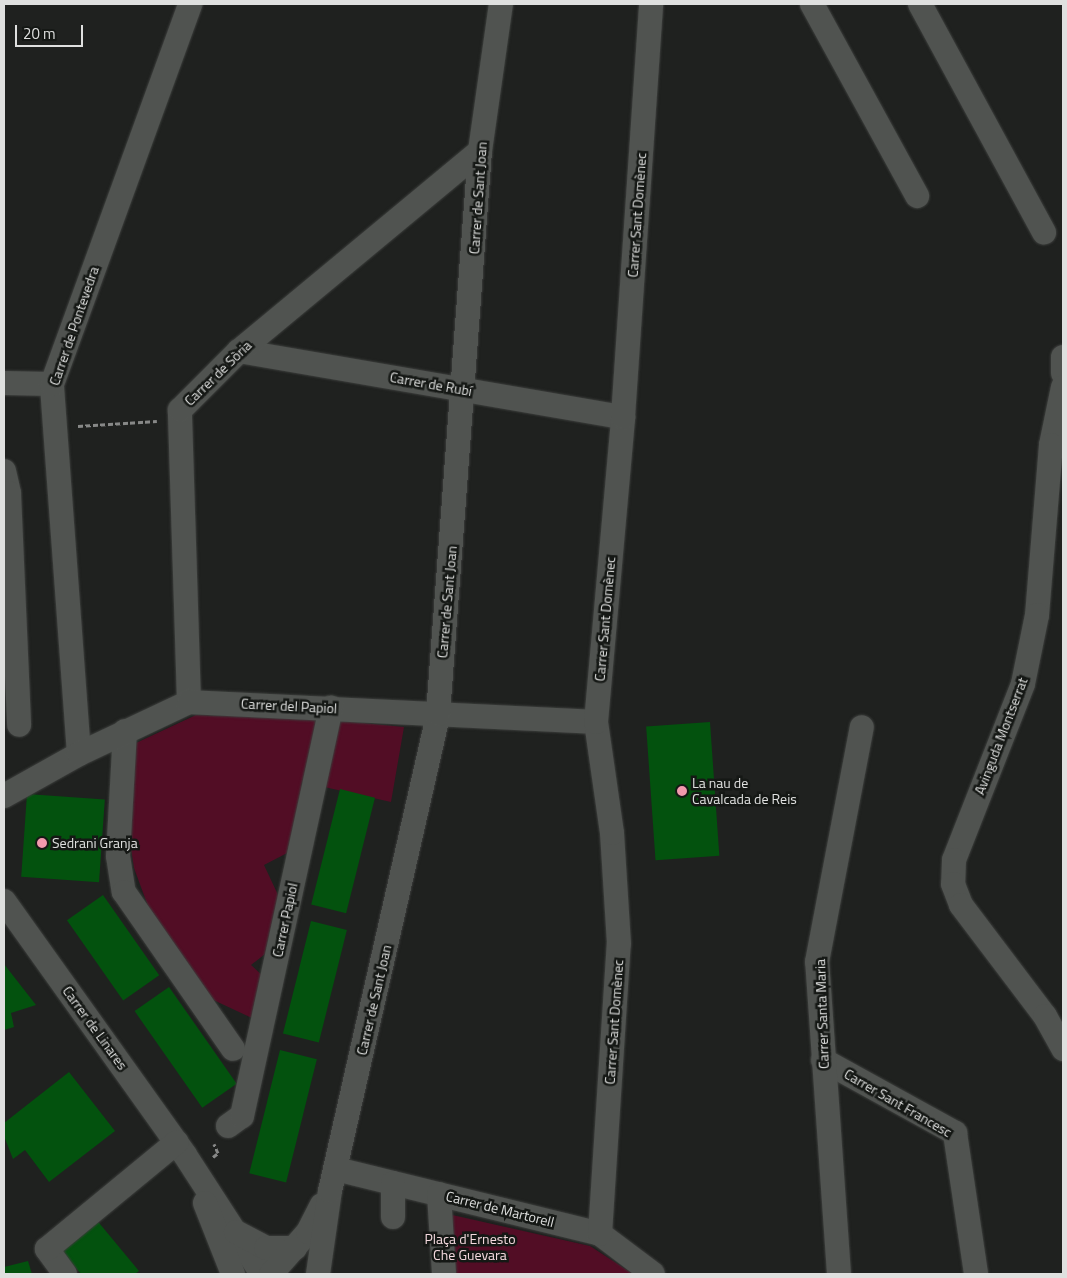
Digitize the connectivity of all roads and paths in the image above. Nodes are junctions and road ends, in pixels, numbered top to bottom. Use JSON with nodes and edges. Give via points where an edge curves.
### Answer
{"nodes":[{"id":1,"x":190,"y":4,"type":"edge"},
{"id":2,"x":501,"y":4,"type":"edge"},
{"id":3,"x":651,"y":4,"type":"edge"},
{"id":4,"x":812,"y":4,"type":"edge"},
{"id":5,"x":920,"y":4,"type":"edge"},
{"id":6,"x":480,"y":151,"type":"junction"},
{"id":7,"x":916,"y":196,"type":"dead end"},
{"id":8,"x":1044,"y":232,"type":"dead end"},
{"id":9,"x":239,"y":351,"type":"junction"},
{"id":10,"x":1063,"y":357,"type":"edge"},
{"id":11,"x":1063,"y":373,"type":"edge"},
{"id":12,"x":4,"y":384,"type":"edge"},
{"id":13,"x":52,"y":384,"type":"junction"},
{"id":14,"x":1063,"y":387,"type":"edge"},
{"id":15,"x":464,"y":389,"type":"junction"},
{"id":16,"x":623,"y":417,"type":"junction"},
{"id":17,"x":157,"y":421,"type":"dead end"},
{"id":18,"x":80,"y":426,"type":"dead end"},
{"id":19,"x":4,"y":471,"type":"edge"},
{"id":20,"x":189,"y":702,"type":"junction"},
{"id":21,"x":331,"y":708,"type":"junction"},
{"id":22,"x":438,"y":714,"type":"junction"},
{"id":23,"x":596,"y":722,"type":"junction"},
{"id":24,"x":19,"y":725,"type":"dead end"},
{"id":25,"x":862,"y":727,"type":"dead end"},
{"id":26,"x":125,"y":732,"type":"junction"},
{"id":27,"x":79,"y":754,"type":"junction"},
{"id":28,"x":4,"y":796,"type":"edge"},
{"id":29,"x":4,"y":901,"type":"edge"},
{"id":30,"x":1054,"y":1017,"type":"edge"},
{"id":31,"x":1063,"y":1048,"type":"edge"},
{"id":32,"x":233,"y":1049,"type":"dead end"},
{"id":33,"x":823,"y":1060,"type":"junction"},
{"id":34,"x":228,"y":1126,"type":"dead end"},
{"id":35,"x":181,"y":1148,"type":"junction"},
{"id":36,"x":333,"y":1180,"type":"junction"},
{"id":37,"x":393,"y":1183,"type":"junction"},
{"id":38,"x":439,"y":1194,"type":"junction"},
{"id":39,"x":393,"y":1217,"type":"dead end"},
{"id":40,"x":236,"y":1232,"type":"junction"},
{"id":41,"x":600,"y":1234,"type":"junction"},
{"id":42,"x":295,"y":1248,"type":"junction"},
{"id":43,"x":65,"y":1274,"type":"edge"},
{"id":44,"x":233,"y":1274,"type":"edge"},
{"id":45,"x":262,"y":1274,"type":"edge"},
{"id":46,"x":271,"y":1274,"type":"edge"},
{"id":47,"x":318,"y":1274,"type":"edge"},
{"id":48,"x":444,"y":1274,"type":"edge"},
{"id":49,"x":653,"y":1274,"type":"edge"},
{"id":50,"x":839,"y":1274,"type":"edge"},
{"id":51,"x":976,"y":1274,"type":"edge"}],
"edges":[{"from":1,"to":13,"type":"street","name":"Carrer de Pontevedra"},
{"from":2,"to":6,"type":"street","name":"Carrer de Sant Joan"},
{"from":3,"to":16,"type":"street","name":"Carrer Sant Domènec"},
{"from":4,"to":7,"type":"street"},
{"from":5,"to":8,"type":"street"},
{"from":6,"to":9,"type":"street","name":"Carrer de Sòria"},
{"from":6,"to":15,"type":"street","name":"Carrer de Sant Joan"},
{"from":9,"to":15,"type":"street","name":"Carrer de Rubí"},
{"from":9,"to":20,"type":"street","name":"Carrer de Sòria","via":[[180,410]]},
{"from":10,"to":11,"type":"street"},
{"from":12,"to":13,"type":"street"},
{"from":13,"to":27,"type":"street","name":"Carrer de Pontevedra"},
{"from":14,"to":30,"type":"street","name":"Avinguda Montserrat","via":[[1051,445],[1037,615],[1023,684],[954,860],[953,884],[961,905]]},
{"from":15,"to":16,"type":"street","name":"Carrer de Rubí"},
{"from":15,"to":22,"type":"street","name":"Carrer de Sant Joan"},
{"from":16,"to":23,"type":"street","name":"Carrer Sant Domènec"},
{"from":17,"to":18,"type":"path"},
{"from":19,"to":24,"type":"street","via":[[9,493]]},
{"from":20,"to":21,"type":"street","name":"Carrer del Papiol"},
{"from":20,"to":26,"type":"street","name":"Carrer del Papiol"},
{"from":21,"to":22,"type":"street","name":"Carrer del Papiol"},
{"from":21,"to":34,"type":"street","name":"Carrer Papiol","via":[[242,1116]]},
{"from":22,"to":23,"type":"street","name":"Carrer del Papiol"},
{"from":22,"to":36,"type":"street","name":"Carrer de Sant Joan"},
{"from":23,"to":41,"type":"street","name":"Carrer Sant Domènec","via":[[612,833],[619,944]]},
{"from":25,"to":33,"type":"street","name":"Carrer Santa Maria","via":[[817,962]]},
{"from":26,"to":27,"type":"street","name":"Carrer del Papiol"},
{"from":26,"to":32,"type":"street","via":[[118,856],[124,892]]},
{"from":27,"to":28,"type":"street","name":"Carrer del Papiol"},
{"from":29,"to":35,"type":"street","name":"Carrer de Linares"},
{"from":30,"to":31,"type":"street","name":"Avinguda Montserrat"},
{"from":33,"to":50,"type":"street","name":"Carrer Santa Maria"},
{"from":33,"to":51,"type":"street","name":"Carrer Sant Francesc","via":[[956,1133]]},
{"from":35,"to":40,"type":"street","name":"Carrer de Linares"},
{"from":35,"to":43,"type":"street","via":[[47,1250]]},
{"from":35,"to":44,"type":"street","name":"Carrer de Linares"},
{"from":36,"to":37,"type":"street","name":"Carrer de Martorell"},
{"from":36,"to":42,"type":"street","name":"Carrer de Sant Joan"},
{"from":36,"to":47,"type":"street","name":"Carrer de Sant Joan"},
{"from":37,"to":38,"type":"street","name":"Carrer de Martorell"},
{"from":37,"to":39,"type":"street"},
{"from":38,"to":41,"type":"street","name":"Carrer de Martorell"},
{"from":38,"to":48,"type":"street"},
{"from":40,"to":42,"type":"street","via":[[266,1248]]},
{"from":40,"to":45,"type":"street","name":"Carrer de Linares"},
{"from":41,"to":49,"type":"street","name":"Carrer de Martorell"},
{"from":42,"to":46,"type":"street","name":"Carrer de Sant Joan"}]}
